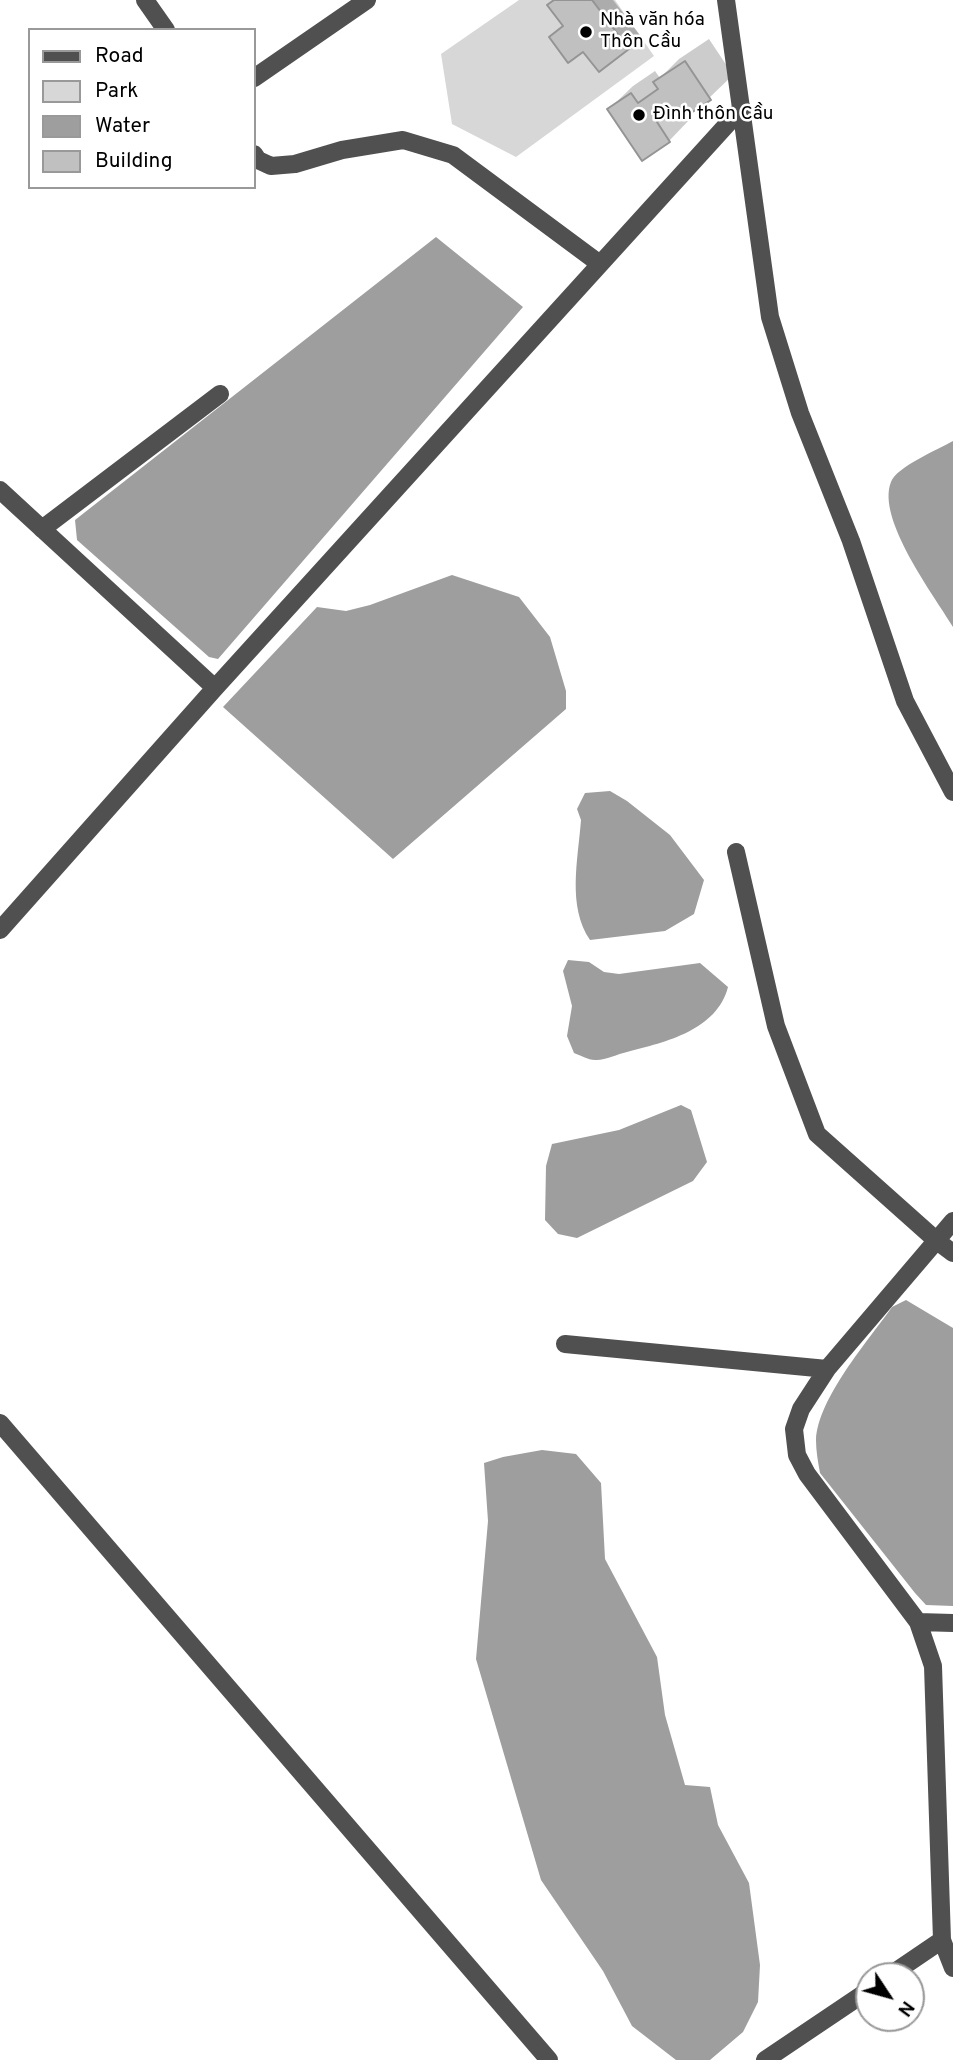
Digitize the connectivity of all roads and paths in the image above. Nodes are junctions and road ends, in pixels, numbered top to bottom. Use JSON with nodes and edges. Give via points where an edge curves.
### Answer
{"nodes":[{"id":1,"x":145,"y":0,"type":"edge"},
{"id":2,"x":367,"y":0,"type":"edge"},
{"id":3,"x":726,"y":0,"type":"edge"},
{"id":4,"x":165,"y":28,"type":"edge"},
{"id":5,"x":256,"y":77,"type":"edge"},
{"id":6,"x":742,"y":108,"type":"junction"},
{"id":7,"x":256,"y":157,"type":"edge"},
{"id":8,"x":600,"y":264,"type":"junction"},
{"id":9,"x":220,"y":394,"type":"dead end"},
{"id":10,"x":0,"y":490,"type":"edge"},
{"id":11,"x":42,"y":529,"type":"junction"},
{"id":12,"x":215,"y":688,"type":"junction"},
{"id":13,"x":953,"y":792,"type":"edge"},
{"id":14,"x":736,"y":852,"type":"dead end"},
{"id":15,"x":0,"y":930,"type":"edge"},
{"id":16,"x":953,"y":1221,"type":"edge"},
{"id":17,"x":937,"y":1241,"type":"junction"},
{"id":18,"x":953,"y":1253,"type":"edge"},
{"id":19,"x":565,"y":1345,"type":"dead end"},
{"id":20,"x":827,"y":1369,"type":"junction"},
{"id":21,"x":0,"y":1423,"type":"edge"},
{"id":22,"x":918,"y":1622,"type":"junction"},
{"id":23,"x":953,"y":1623,"type":"edge"},
{"id":24,"x":946,"y":1846,"type":"edge"},
{"id":25,"x":942,"y":1940,"type":"junction"},
{"id":26,"x":910,"y":1962,"type":"edge"},
{"id":27,"x":953,"y":1968,"type":"edge"},
{"id":28,"x":855,"y":1999,"type":"edge"},
{"id":29,"x":549,"y":2060,"type":"edge"},
{"id":30,"x":765,"y":2060,"type":"edge"}],
"edges":[{"from":1,"to":4,"type":"street"},
{"from":2,"to":5,"type":"street"},
{"from":3,"to":6,"type":"street"},
{"from":6,"to":8,"type":"street"},
{"from":6,"to":13,"type":"street","via":[[770,317],[800,413],[851,541],[905,701]]},
{"from":7,"to":8,"type":"street","via":[[271,166],[295,164],[403,140],[441,151],[453,155]]},
{"from":8,"to":12,"type":"street"},
{"from":9,"to":11,"type":"street"},
{"from":10,"to":11,"type":"street"},
{"from":11,"to":12,"type":"street"},
{"from":12,"to":15,"type":"street"},
{"from":14,"to":17,"type":"street","via":[[776,1026],[817,1134]]},
{"from":16,"to":17,"type":"street"},
{"from":17,"to":18,"type":"street"},
{"from":17,"to":20,"type":"street"},
{"from":19,"to":20,"type":"street"},
{"from":20,"to":22,"type":"street","via":[[801,1409],[794,1429],[797,1455]]},
{"from":21,"to":29,"type":"street"},
{"from":22,"to":23,"type":"street"},
{"from":22,"to":24,"type":"street","via":[[933,1666]]},
{"from":24,"to":25,"type":"street"},
{"from":25,"to":26,"type":"street"},
{"from":25,"to":27,"type":"street"},
{"from":28,"to":30,"type":"street"}]}
